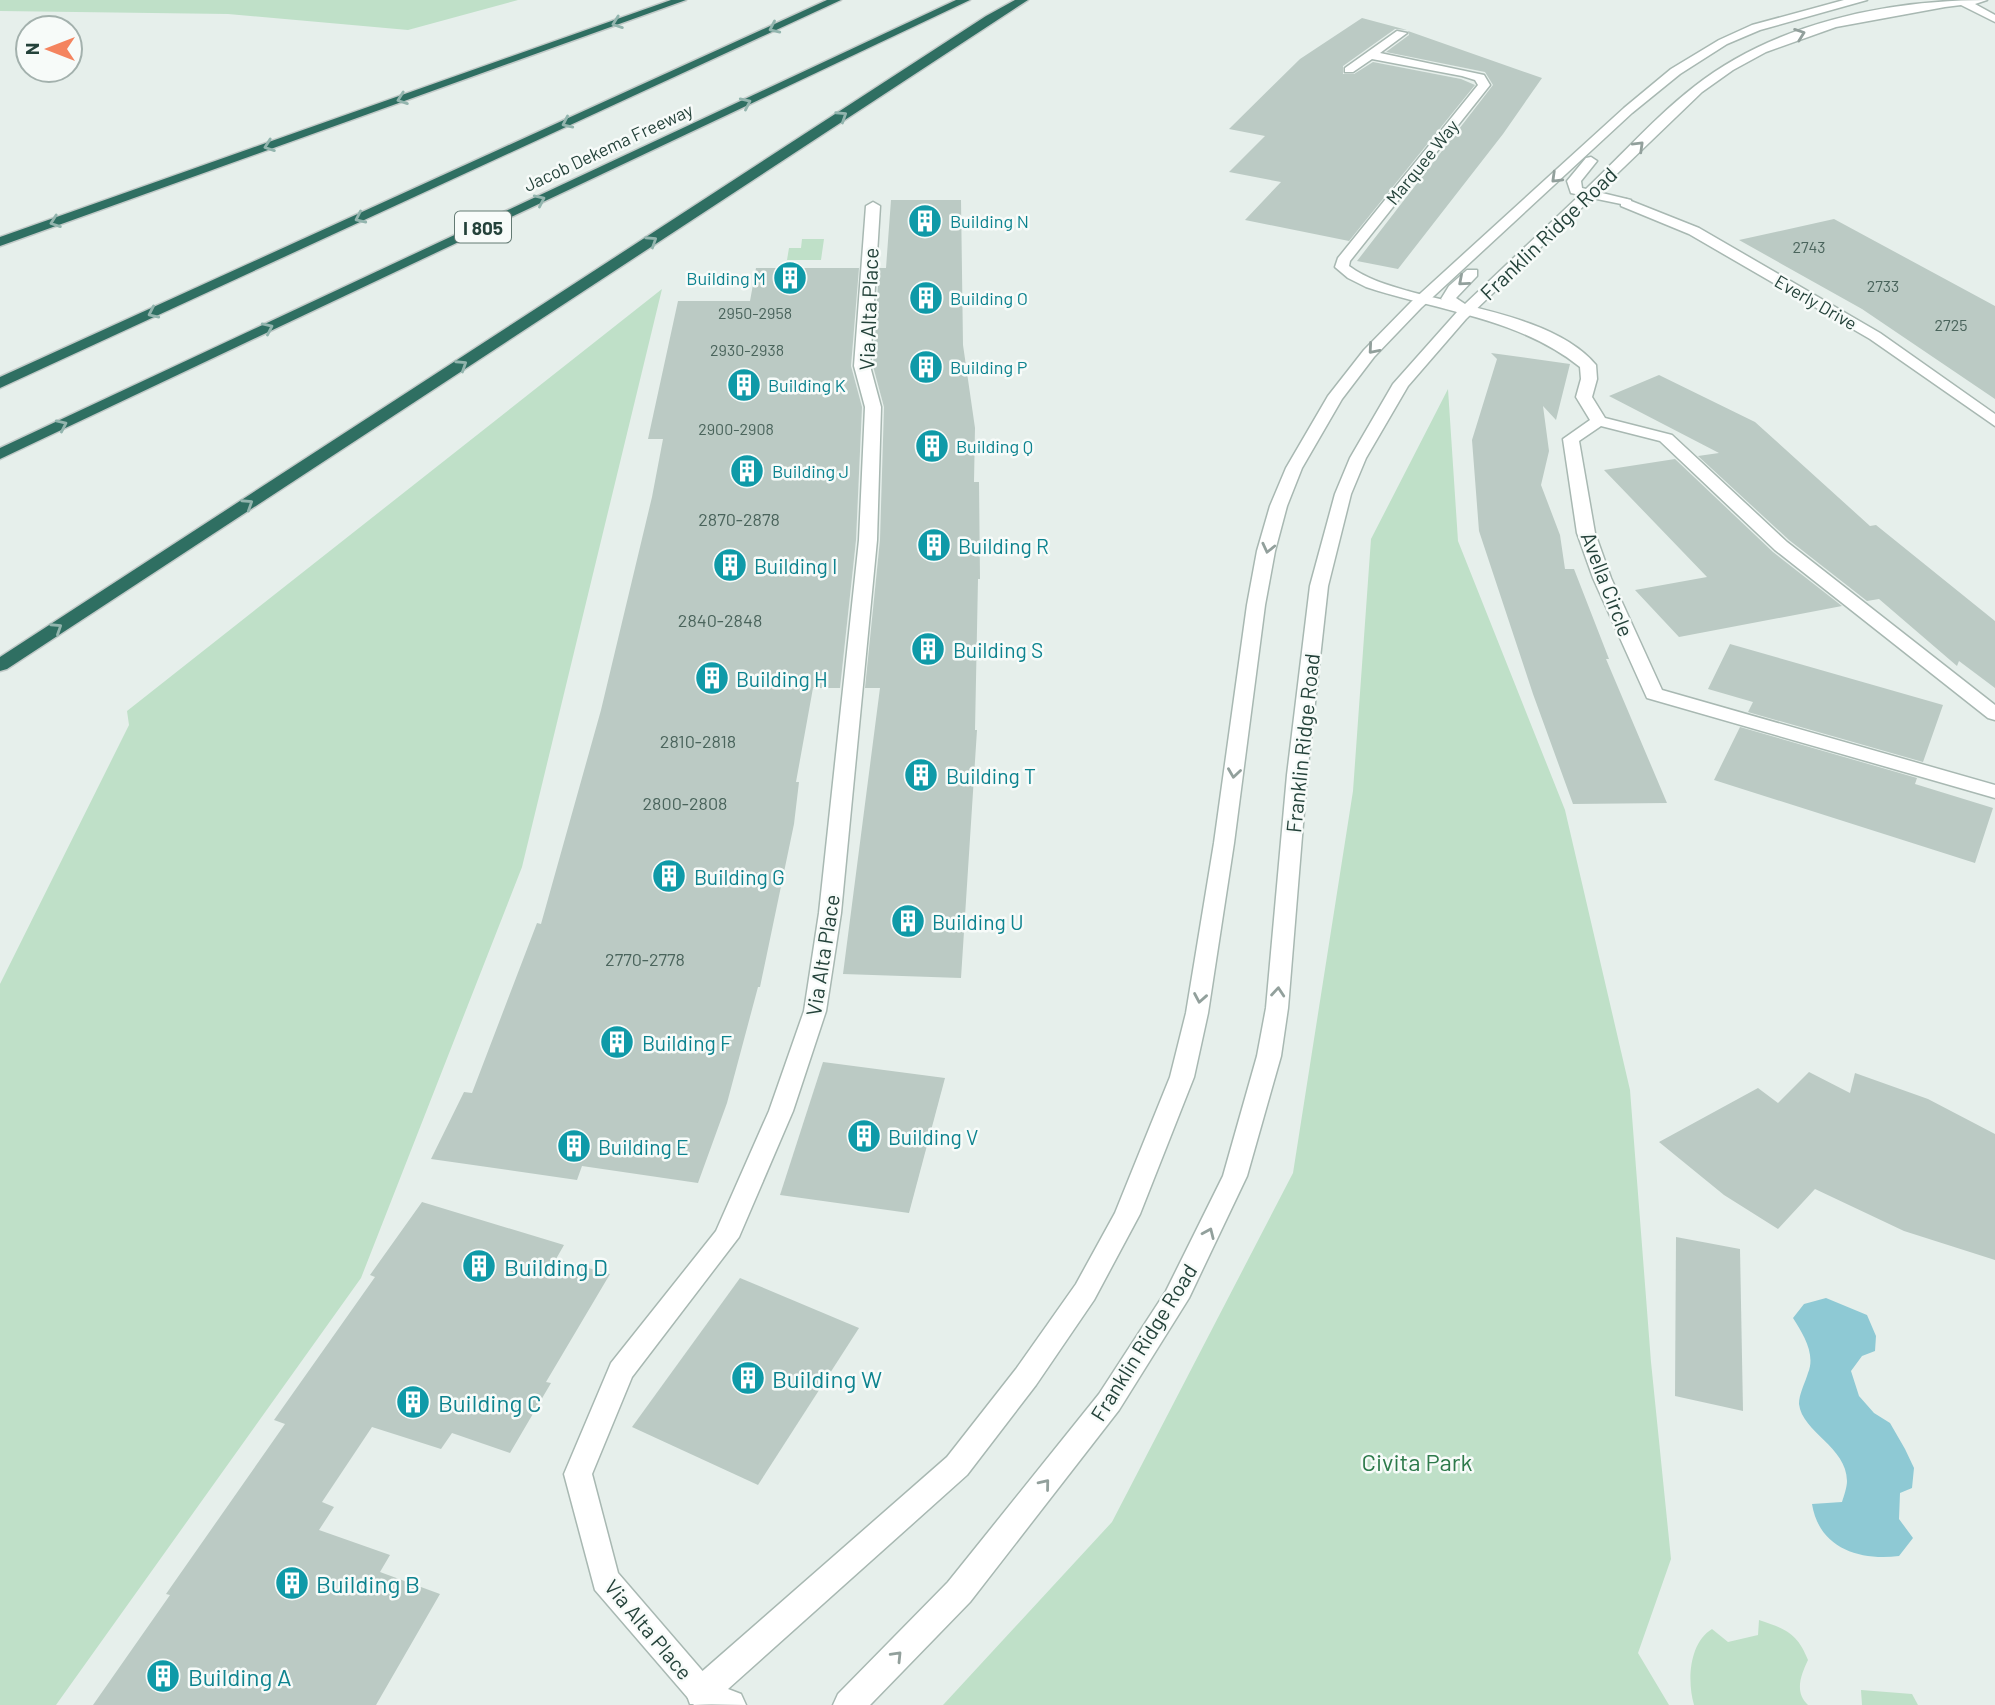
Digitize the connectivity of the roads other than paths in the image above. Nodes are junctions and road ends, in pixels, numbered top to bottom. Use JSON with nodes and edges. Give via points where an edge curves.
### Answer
{"nodes":[{"id":1,"x":681,"y":0,"type":"edge"},
{"id":2,"x":836,"y":0,"type":"edge"},
{"id":3,"x":965,"y":0,"type":"edge"},
{"id":4,"x":1023,"y":0,"type":"edge"},
{"id":5,"x":1862,"y":0,"type":"edge"},
{"id":6,"x":1982,"y":0,"type":"edge"},
{"id":7,"x":1961,"y":1,"type":"edge"},
{"id":8,"x":1790,"y":17,"type":"junction"},
{"id":9,"x":1995,"y":19,"type":"edge"},
{"id":10,"x":1401,"y":33,"type":"dead end"},
{"id":11,"x":1723,"y":42,"type":"junction"},
{"id":12,"x":1761,"y":51,"type":"junction"},
{"id":13,"x":1370,"y":55,"type":"junction"},
{"id":14,"x":1349,"y":70,"type":"dead end"},
{"id":15,"x":1717,"y":74,"type":"junction"},
{"id":16,"x":1592,"y":144,"type":"junction"},
{"id":17,"x":1588,"y":195,"type":"junction"},
{"id":18,"x":873,"y":205,"type":"dead end"},
{"id":19,"x":0,"y":242,"type":"edge"},
{"id":20,"x":1484,"y":245,"type":"junction"},
{"id":21,"x":1420,"y":299,"type":"junction"},
{"id":22,"x":1466,"y":312,"type":"junction"},
{"id":23,"x":1415,"y":366,"type":"junction"},
{"id":24,"x":0,"y":383,"type":"edge"},
{"id":25,"x":1599,"y":421,"type":"junction"},
{"id":26,"x":1995,"y":421,"type":"edge"},
{"id":27,"x":0,"y":454,"type":"edge"},
{"id":28,"x":0,"y":665,"type":"edge"},
{"id":29,"x":1995,"y":714,"type":"edge"},
{"id":30,"x":1995,"y":792,"type":"edge"},
{"id":31,"x":704,"y":1699,"type":"edge"},
{"id":32,"x":730,"y":1705,"type":"edge"},
{"id":33,"x":849,"y":1705,"type":"edge"}],
"edges":[{"from":1,"to":19,"type":"highway","one_way":true},
{"from":2,"to":24,"type":"highway","name":"Jacob Dekema Freeway","one_way":true},
{"from":27,"to":3,"type":"highway","name":"Jacob Dekema Freeway","number":"I 805","one_way":true},
{"from":28,"to":4,"type":"highway","one_way":true},
{"from":5,"to":8,"type":"street","name":"Franklin Ridge Road"},
{"from":6,"to":7,"type":"street","name":"Franklin Ridge Road"},
{"from":7,"to":9,"type":"street"},
{"from":12,"to":7,"type":"street","name":"Franklin Ridge Road","one_way":true,"via":[[1854,18]]},
{"from":8,"to":11,"type":"street","name":"Franklin Ridge Road"},
{"from":8,"to":12,"type":"street","via":[[1786,27],[1750,41]]},
{"from":10,"to":13,"type":"street"},
{"from":11,"to":15,"type":"street","via":[[1736,47],[1737,53],[1716,69]]},
{"from":11,"to":16,"type":"street","name":"Franklin Ridge Road","via":[[1681,68]]},
{"from":12,"to":15,"type":"street","name":"Franklin Ridge Road"},
{"from":13,"to":14,"type":"street"},
{"from":13,"to":21,"type":"street","name":"Marquee Way","via":[[1464,73],[1480,78],[1484,85],[1343,261],[1342,267],[1352,277]]},
{"from":17,"to":15,"type":"street","name":"Franklin Ridge Road","one_way":true},
{"from":16,"to":17,"type":"street","via":[[1599,152],[1574,181],[1576,190]]},
{"from":16,"to":20,"type":"street","name":"Franklin Ridge Road","one_way":true},
{"from":17,"to":22,"type":"street","name":"Franklin Ridge Road"},
{"from":17,"to":26,"type":"street","name":"Everly Drive","via":[[1626,203],[1694,231],[1875,336]]},
{"from":18,"to":31,"type":"street","name":"Via Alta Place","via":[[862,366],[873,407],[868,540],[830,913],[815,1011],[782,1111],[726,1237],[621,1371],[578,1474],[605,1580]]},
{"from":20,"to":21,"type":"street","name":"Franklin Ridge Road"},
{"from":20,"to":22,"type":"street","one_way":true,"via":[[1483,264],[1448,299]]},
{"from":21,"to":22,"type":"street"},
{"from":21,"to":23,"type":"street","via":[[1442,311],[1442,319],[1411,355]]},
{"from":21,"to":31,"type":"street","name":"Franklin Ridge Road","one_way":true,"via":[[1375,345],[1334,399],[1302,454],[1273,523],[1256,609],[1197,1013],[1182,1077],[1127,1214],[1085,1292],[957,1466]]},
{"from":22,"to":23,"type":"street","name":"Franklin Ridge Road"},
{"from":22,"to":25,"type":"street","via":[[1511,323],[1578,355],[1588,365],[1584,397]]},
{"from":33,"to":23,"type":"street","name":"Franklin Ridge Road","one_way":true,"via":[[959,1592],[1109,1402],[1177,1298],[1234,1176],[1269,1056],[1277,1008],[1297,775],[1319,586],[1330,534],[1358,458]]},
{"from":25,"to":29,"type":"street","via":[[1666,438],[1782,546]]},
{"from":25,"to":30,"type":"street","name":"Avella Circle","via":[[1571,439],[1586,533],[1654,694]]},
{"from":31,"to":32,"type":"street"}]}
